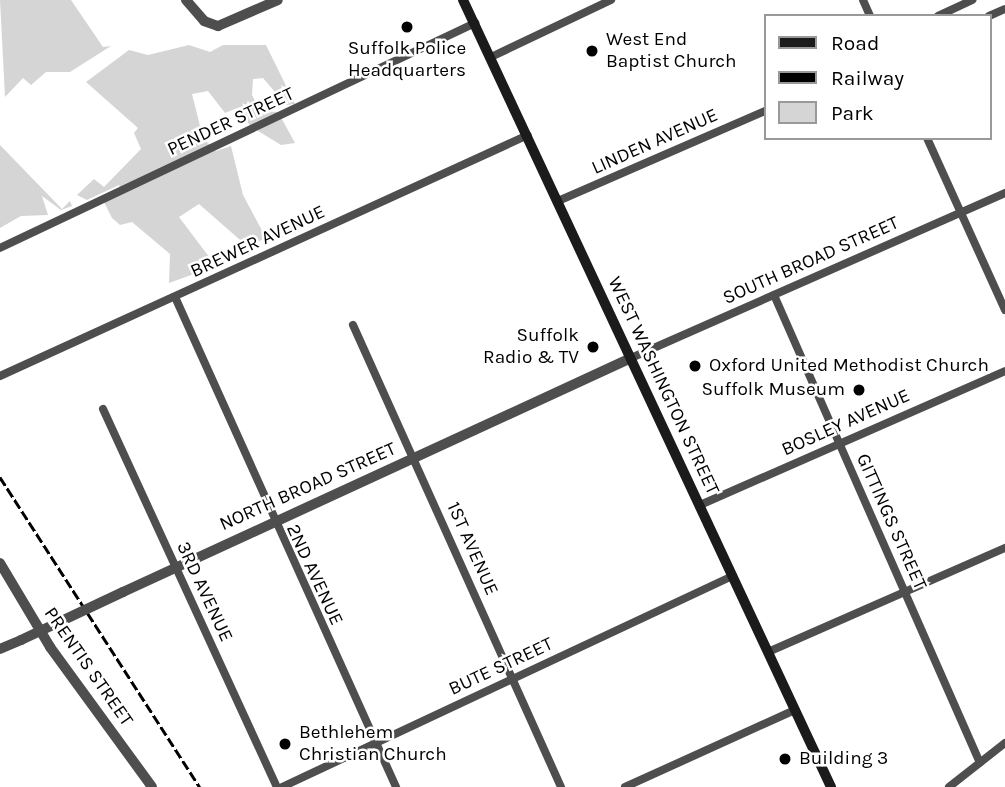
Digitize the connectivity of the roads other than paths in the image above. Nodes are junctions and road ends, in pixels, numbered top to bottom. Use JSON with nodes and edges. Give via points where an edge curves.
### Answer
{"nodes":[{"id":1,"x":186,"y":0,"type":"edge"},
{"id":2,"x":278,"y":0,"type":"edge"},
{"id":3,"x":463,"y":0,"type":"edge"},
{"id":4,"x":611,"y":0,"type":"edge"},
{"id":5,"x":973,"y":0,"type":"edge"},
{"id":6,"x":942,"y":14,"type":"edge"},
{"id":7,"x":475,"y":23,"type":"junction"},
{"id":8,"x":491,"y":57,"type":"junction"},
{"id":9,"x":764,"y":111,"type":"edge"},
{"id":10,"x":528,"y":135,"type":"junction"},
{"id":11,"x":928,"y":140,"type":"edge"},
{"id":12,"x":1005,"y":193,"type":"edge"},
{"id":13,"x":558,"y":201,"type":"junction"},
{"id":14,"x":961,"y":213,"type":"junction"},
{"id":15,"x":0,"y":248,"type":"edge"},
{"id":16,"x":774,"y":295,"type":"junction"},
{"id":17,"x":175,"y":297,"type":"junction"},
{"id":18,"x":1005,"y":310,"type":"edge"},
{"id":19,"x":353,"y":325,"type":"dead end"},
{"id":20,"x":631,"y":358,"type":"junction"},
{"id":21,"x":1005,"y":371,"type":"edge"},
{"id":22,"x":0,"y":376,"type":"edge"},
{"id":23,"x":103,"y":409,"type":"dead end"},
{"id":24,"x":839,"y":443,"type":"junction"},
{"id":25,"x":414,"y":458,"type":"junction"},
{"id":26,"x":700,"y":505,"type":"junction"},
{"id":27,"x":272,"y":522,"type":"junction"},
{"id":28,"x":1005,"y":548,"type":"edge"},
{"id":29,"x":0,"y":564,"type":"edge"},
{"id":30,"x":175,"y":567,"type":"junction"},
{"id":31,"x":733,"y":576,"type":"junction"},
{"id":32,"x":905,"y":592,"type":"junction"},
{"id":33,"x":0,"y":649,"type":"edge"},
{"id":34,"x":768,"y":652,"type":"junction"},
{"id":35,"x":513,"y":679,"type":"junction"},
{"id":36,"x":794,"y":710,"type":"junction"},
{"id":37,"x":376,"y":743,"type":"junction"},
{"id":38,"x":1005,"y":743,"type":"edge"},
{"id":39,"x":980,"y":763,"type":"junction"},
{"id":40,"x":152,"y":787,"type":"edge"},
{"id":41,"x":279,"y":787,"type":"edge"},
{"id":42,"x":396,"y":787,"type":"edge"},
{"id":43,"x":561,"y":787,"type":"edge"},
{"id":44,"x":625,"y":787,"type":"edge"},
{"id":45,"x":831,"y":787,"type":"edge"},
{"id":46,"x":949,"y":787,"type":"edge"}],
"edges":[{"from":1,"to":2,"type":"street","via":[[210,25],[225,26]]},
{"from":3,"to":7,"type":"main road","name":"WEST WASHINGTON STREET"},
{"from":4,"to":8,"type":"street"},
{"from":5,"to":6,"type":"street"},
{"from":7,"to":8,"type":"main road","name":"WEST WASHINGTON STREET"},
{"from":7,"to":15,"type":"street","name":"PENDER STREET"},
{"from":8,"to":10,"type":"main road","name":"WEST WASHINGTON STREET"},
{"from":9,"to":13,"type":"street","name":"LINDEN AVENUE"},
{"from":10,"to":13,"type":"main road","name":"WEST WASHINGTON STREET"},
{"from":10,"to":17,"type":"street","name":"BREWER AVENUE"},
{"from":11,"to":14,"type":"street"},
{"from":12,"to":14,"type":"street","name":"SOUTH BROAD STREET"},
{"from":13,"to":20,"type":"main road","name":"WEST WASHINGTON STREET"},
{"from":14,"to":16,"type":"street","name":"SOUTH BROAD STREET"},
{"from":14,"to":18,"type":"street"},
{"from":16,"to":20,"type":"street","name":"SOUTH BROAD STREET"},
{"from":16,"to":24,"type":"street","name":"GITTINGS STREET"},
{"from":17,"to":22,"type":"street","name":"BREWER AVENUE"},
{"from":17,"to":27,"type":"street","name":"2ND AVENUE"},
{"from":19,"to":25,"type":"street","name":"1ST AVENUE"},
{"from":20,"to":25,"type":"street","name":"NORTH BROAD STREET"},
{"from":20,"to":26,"type":"main road","name":"WEST WASHINGTON STREET"},
{"from":21,"to":24,"type":"street","name":"BOSLEY AVENUE"},
{"from":23,"to":30,"type":"street","name":"3RD AVENUE"},
{"from":24,"to":26,"type":"street","name":"BOSLEY AVENUE"},
{"from":24,"to":32,"type":"street","name":"GITTINGS STREET"},
{"from":25,"to":27,"type":"street","name":"NORTH BROAD STREET"},
{"from":25,"to":35,"type":"street","name":"1ST AVENUE"},
{"from":26,"to":31,"type":"main road","name":"WEST WASHINGTON STREET"},
{"from":27,"to":30,"type":"street","name":"NORTH BROAD STREET"},
{"from":27,"to":37,"type":"street","name":"2ND AVENUE"},
{"from":28,"to":32,"type":"street"},
{"from":29,"to":40,"type":"street","name":"PRENTIS STREET","via":[[50,647]]},
{"from":30,"to":33,"type":"street","name":"NORTH BROAD STREET","bridge":true},
{"from":30,"to":41,"type":"street","name":"3RD AVENUE"},
{"from":31,"to":34,"type":"main road","name":"WEST WASHINGTON STREET"},
{"from":31,"to":35,"type":"street","name":"BUTE STREET"},
{"from":32,"to":34,"type":"street"},
{"from":32,"to":39,"type":"street","name":"GITTINGS STREET"},
{"from":34,"to":36,"type":"main road","name":"WEST WASHINGTON STREET"},
{"from":35,"to":37,"type":"street","name":"BUTE STREET"},
{"from":35,"to":43,"type":"street","name":"1ST AVENUE"},
{"from":36,"to":44,"type":"street"},
{"from":36,"to":45,"type":"main road","name":"WEST WASHINGTON STREET"},
{"from":37,"to":41,"type":"street","name":"BUTE STREET"},
{"from":37,"to":42,"type":"street","name":"2ND AVENUE"},
{"from":38,"to":39,"type":"street"},
{"from":39,"to":46,"type":"street"}]}
